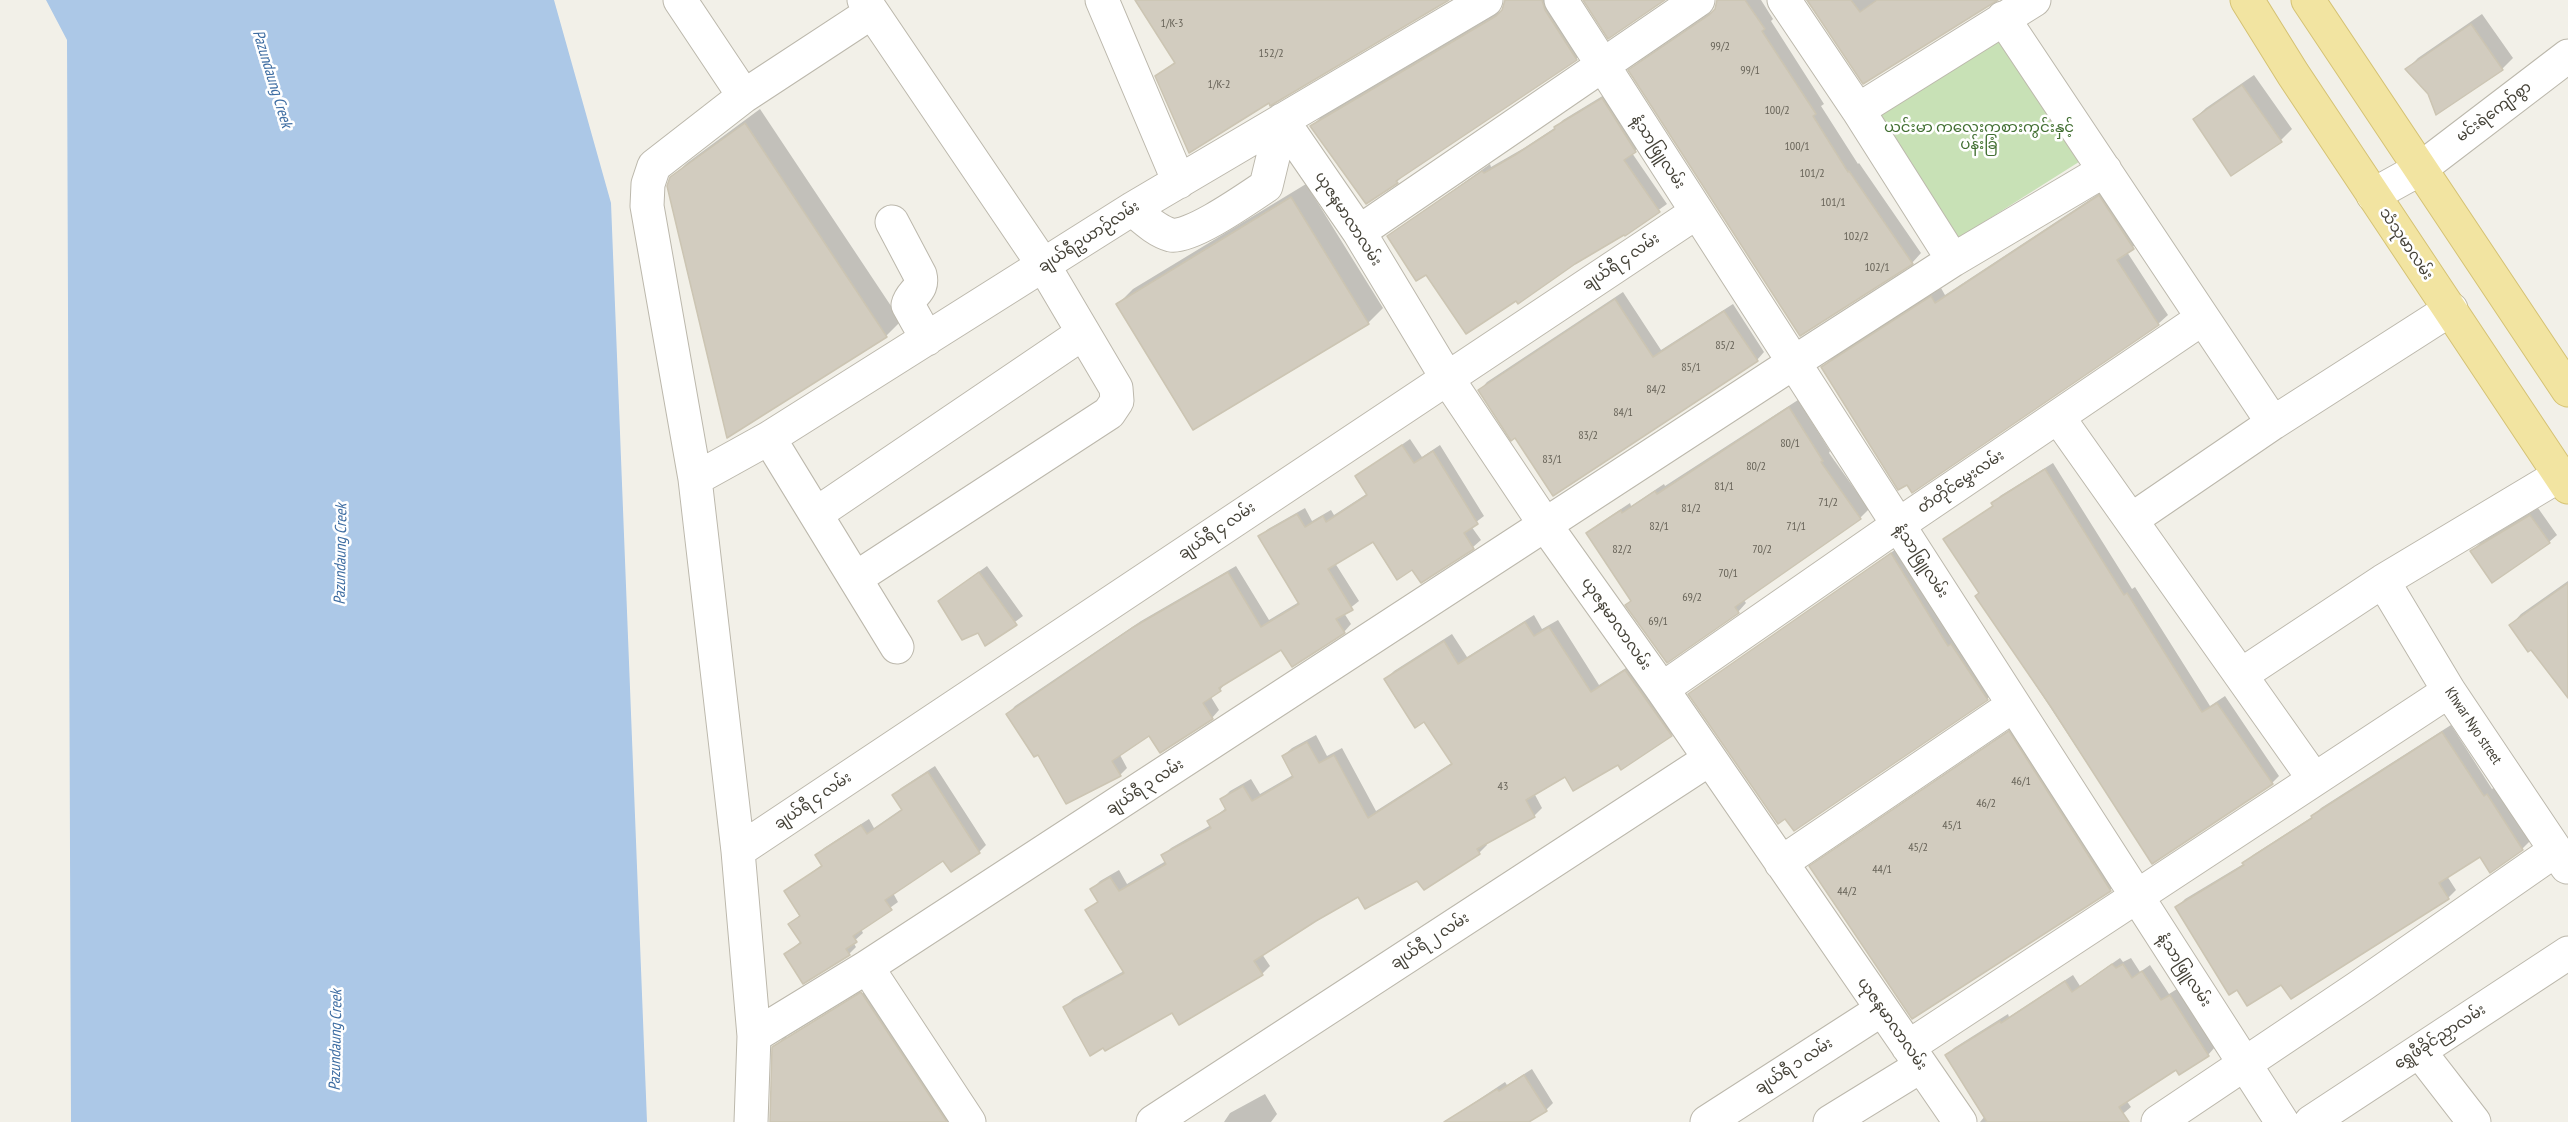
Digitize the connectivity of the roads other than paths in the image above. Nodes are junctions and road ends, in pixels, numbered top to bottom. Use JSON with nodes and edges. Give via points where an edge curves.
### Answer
{"nodes":[{"id":1,"x":680,"y":0,"type":"edge"},
{"id":2,"x":1102,"y":0,"type":"edge"},
{"id":3,"x":1486,"y":0,"type":"edge"},
{"id":4,"x":1561,"y":0,"type":"edge"},
{"id":5,"x":1698,"y":0,"type":"edge"},
{"id":6,"x":1784,"y":0,"type":"edge"},
{"id":7,"x":2034,"y":0,"type":"edge"},
{"id":8,"x":2247,"y":0,"type":"edge"},
{"id":9,"x":2308,"y":0,"type":"edge"},
{"id":10,"x":868,"y":6,"type":"edge"},
{"id":11,"x":2003,"y":18,"type":"junction"},
{"id":12,"x":2568,"y":56,"type":"edge"},
{"id":13,"x":1602,"y":64,"type":"junction"},
{"id":14,"x":744,"y":96,"type":"junction"},
{"id":15,"x":1858,"y":110,"type":"junction"},
{"id":16,"x":1282,"y":120,"type":"junction"},
{"id":17,"x":2420,"y":169,"type":"junction"},
{"id":18,"x":2105,"y":170,"type":"junction"},
{"id":19,"x":1179,"y":182,"type":"junction"},
{"id":20,"x":2373,"y":195,"type":"junction"},
{"id":21,"x":1132,"y":209,"type":"junction"},
{"id":22,"x":1697,"y":212,"type":"junction"},
{"id":23,"x":892,"y":222,"type":"dead end"},
{"id":24,"x":1359,"y":232,"type":"junction"},
{"id":25,"x":1953,"y":260,"type":"junction"},
{"id":26,"x":1044,"y":266,"type":"junction"},
{"id":27,"x":2451,"y":309,"type":"junction"},
{"id":28,"x":2203,"y":318,"type":"junction"},
{"id":29,"x":1083,"y":333,"type":"junction"},
{"id":30,"x":927,"y":339,"type":"junction"},
{"id":31,"x":1793,"y":363,"type":"junction"},
{"id":32,"x":1447,"y":378,"type":"junction"},
{"id":33,"x":2568,"y":390,"type":"edge"},
{"id":34,"x":2058,"y":417,"type":"junction"},
{"id":35,"x":2273,"y":423,"type":"junction"},
{"id":36,"x":769,"y":438,"type":"junction"},
{"id":37,"x":695,"y":479,"type":"junction"},
{"id":38,"x":2564,"y":481,"type":"edge"},
{"id":39,"x":816,"y":514,"type":"junction"},
{"id":40,"x":2131,"y":520,"type":"junction"},
{"id":41,"x":1898,"y":525,"type":"junction"},
{"id":42,"x":1539,"y":530,"type":"junction"},
{"id":43,"x":856,"y":578,"type":"junction"},
{"id":44,"x":2383,"y":581,"type":"junction"},
{"id":45,"x":897,"y":647,"type":"dead end"},
{"id":46,"x":2241,"y":675,"type":"junction"},
{"id":47,"x":1662,"y":689,"type":"junction"},
{"id":48,"x":2449,"y":691,"type":"junction"},
{"id":49,"x":2014,"y":705,"type":"junction"},
{"id":50,"x":1708,"y":760,"type":"junction"},
{"id":51,"x":2314,"y":779,"type":"junction"},
{"id":52,"x":738,"y":851,"type":"junction"},
{"id":53,"x":2562,"y":859,"type":"edge"},
{"id":54,"x":1781,"y":863,"type":"junction"},
{"id":55,"x":2137,"y":896,"type":"junction"},
{"id":56,"x":2568,"y":953,"type":"edge"},
{"id":57,"x":867,"y":967,"type":"junction"},
{"id":58,"x":1881,"y":1010,"type":"junction"},
{"id":59,"x":754,"y":1036,"type":"junction"},
{"id":60,"x":2419,"y":1051,"type":"junction"},
{"id":61,"x":1914,"y":1057,"type":"junction"},
{"id":62,"x":2245,"y":1065,"type":"junction"},
{"id":63,"x":751,"y":1122,"type":"edge"},
{"id":64,"x":969,"y":1122,"type":"edge"},
{"id":65,"x":1153,"y":1122,"type":"edge"},
{"id":66,"x":1707,"y":1122,"type":"edge"},
{"id":67,"x":1830,"y":1122,"type":"edge"},
{"id":68,"x":1960,"y":1122,"type":"edge"},
{"id":69,"x":2158,"y":1122,"type":"edge"},
{"id":70,"x":2282,"y":1122,"type":"edge"},
{"id":71,"x":2311,"y":1122,"type":"edge"},
{"id":72,"x":2474,"y":1122,"type":"edge"}],
"edges":[{"from":1,"to":14,"type":"street"},
{"from":2,"to":19,"type":"street"},
{"from":3,"to":16,"type":"street","name":"ချယ်ရီဥယာဉ်လမ်း"},
{"from":4,"to":13,"type":"street","name":"နံ့သာဖြူလမ်း"},
{"from":5,"to":13,"type":"street"},
{"from":6,"to":15,"type":"street"},
{"from":7,"to":11,"type":"street"},
{"from":8,"to":20,"type":"main road","name":"သံသုမာလမ်း"},
{"from":9,"to":17,"type":"main road"},
{"from":10,"to":14,"type":"street"},
{"from":10,"to":26,"type":"street"},
{"from":11,"to":15,"type":"street"},
{"from":11,"to":18,"type":"street"},
{"from":12,"to":17,"type":"street","name":"မင်းရဲကျော်စွာ"},
{"from":13,"to":22,"type":"street","name":"နံ့သာဖြူလမ်း"},
{"from":13,"to":24,"type":"street"},
{"from":14,"to":37,"type":"street","via":[[654,166],[648,184],[647,206]]},
{"from":15,"to":25,"type":"street"},
{"from":16,"to":19,"type":"street","name":"ချယ်ရီဥယာဉ်လမ်း"},
{"from":16,"to":21,"type":"street","via":[[1266,186],[1228,210],[1181,235],[1169,234]]},
{"from":16,"to":24,"type":"street","name":"ယုဇနမာလာလမ်း"},
{"from":17,"to":20,"type":"street","name":"မင်းရဲကျော်စွာ"},
{"from":17,"to":33,"type":"main road"},
{"from":18,"to":25,"type":"street"},
{"from":18,"to":28,"type":"street"},
{"from":19,"to":21,"type":"street","name":"ချယ်ရီဥယာဉ်လမ်း"},
{"from":20,"to":27,"type":"main road","name":"သံသုမာလမ်း"},
{"from":21,"to":26,"type":"street","name":"ချယ်ရီဥယာဉ်လမ်း"},
{"from":22,"to":31,"type":"street","name":"နံ့သာဖြူလမ်း"},
{"from":22,"to":32,"type":"street","name":"ချယ်ရီ ၄ လမ်း"},
{"from":23,"to":30,"type":"street","via":[[920,275],[918,292],[908,305]]},
{"from":24,"to":32,"type":"street","name":"ယုဇနမာလာလမ်း"},
{"from":25,"to":31,"type":"street"},
{"from":26,"to":29,"type":"street"},
{"from":26,"to":30,"type":"street","name":"ချယ်ရီဥယာဉ်လမ်း"},
{"from":27,"to":35,"type":"street"},
{"from":27,"to":38,"type":"main road","name":"သံသုမာလမ်း"},
{"from":28,"to":34,"type":"street","name":"တံတိုင်မွှေးလမ်း"},
{"from":28,"to":35,"type":"street"},
{"from":29,"to":39,"type":"street"},
{"from":29,"to":43,"type":"street","via":[[1116,388],[1117,401],[1109,413]]},
{"from":30,"to":36,"type":"street","name":"ချယ်ရီဥယာဉ်လမ်း"},
{"from":31,"to":41,"type":"street","name":"နံ့သာဖြူလမ်း"},
{"from":31,"to":42,"type":"street"},
{"from":32,"to":42,"type":"street","name":"ယုဇနမာလာလမ်း"},
{"from":32,"to":52,"type":"street","name":"ချယ်ရီ ၄ လမ်း"},
{"from":34,"to":40,"type":"street"},
{"from":34,"to":41,"type":"street","name":"တံတိုင်မွှေးလမ်း"},
{"from":35,"to":40,"type":"street"},
{"from":36,"to":37,"type":"street","name":"ချယ်ရီဥယာဉ်လမ်း"},
{"from":36,"to":39,"type":"street"},
{"from":37,"to":52,"type":"street"},
{"from":38,"to":44,"type":"street"},
{"from":39,"to":43,"type":"street"},
{"from":40,"to":46,"type":"street"},
{"from":41,"to":47,"type":"street","name":"တံတိုင်မွှေးလမ်း"},
{"from":41,"to":49,"type":"street","name":"နံ့သာဖြူလမ်း"},
{"from":42,"to":47,"type":"street","name":"ယုဇနမာလာလမ်း"},
{"from":42,"to":57,"type":"street","name":"ချယ်ရီ ၃ လမ်း"},
{"from":43,"to":45,"type":"street"},
{"from":44,"to":46,"type":"street"},
{"from":44,"to":48,"type":"street","name":"Khwar Nyo street"},
{"from":46,"to":51,"type":"street"},
{"from":47,"to":50,"type":"street","name":"ယုဇနမာလာလမ်း"},
{"from":48,"to":51,"type":"street"},
{"from":48,"to":53,"type":"street","name":"Khwar Nyo street"},
{"from":49,"to":54,"type":"street"},
{"from":49,"to":55,"type":"street","name":"နံ့သာဖြူလမ်း"},
{"from":50,"to":54,"type":"street","name":"ယုဇနမာလာလမ်း"},
{"from":50,"to":65,"type":"street","name":"ချယ်ရီ ၂ လမ်း"},
{"from":51,"to":55,"type":"street"},
{"from":52,"to":59,"type":"street"},
{"from":53,"to":62,"type":"street"},
{"from":54,"to":58,"type":"street","name":"ယုဇနမာလာလမ်း"},
{"from":55,"to":61,"type":"street"},
{"from":55,"to":62,"type":"street","name":"နံ့သာဖြူလမ်း"},
{"from":56,"to":60,"type":"street","name":"ရွှေဖီခိုင်ညှာလမ်း"},
{"from":57,"to":59,"type":"street","name":"ချယ်ရီ ၃ လမ်း"},
{"from":57,"to":64,"type":"street"},
{"from":58,"to":61,"type":"street","name":"ယုဇနမာလာလမ်း"},
{"from":58,"to":66,"type":"street","name":"ချယ်ရီ ၁ လမ်း"},
{"from":59,"to":63,"type":"street"},
{"from":60,"to":71,"type":"street","name":"ရွှေဖီခိုင်ညှာလမ်း"},
{"from":60,"to":72,"type":"street"},
{"from":61,"to":67,"type":"street"},
{"from":61,"to":68,"type":"street","name":"ယုဇနမာလာလမ်း"},
{"from":62,"to":69,"type":"street"},
{"from":62,"to":70,"type":"street","name":"နံ့သာဖြူလမ်း"}]}
